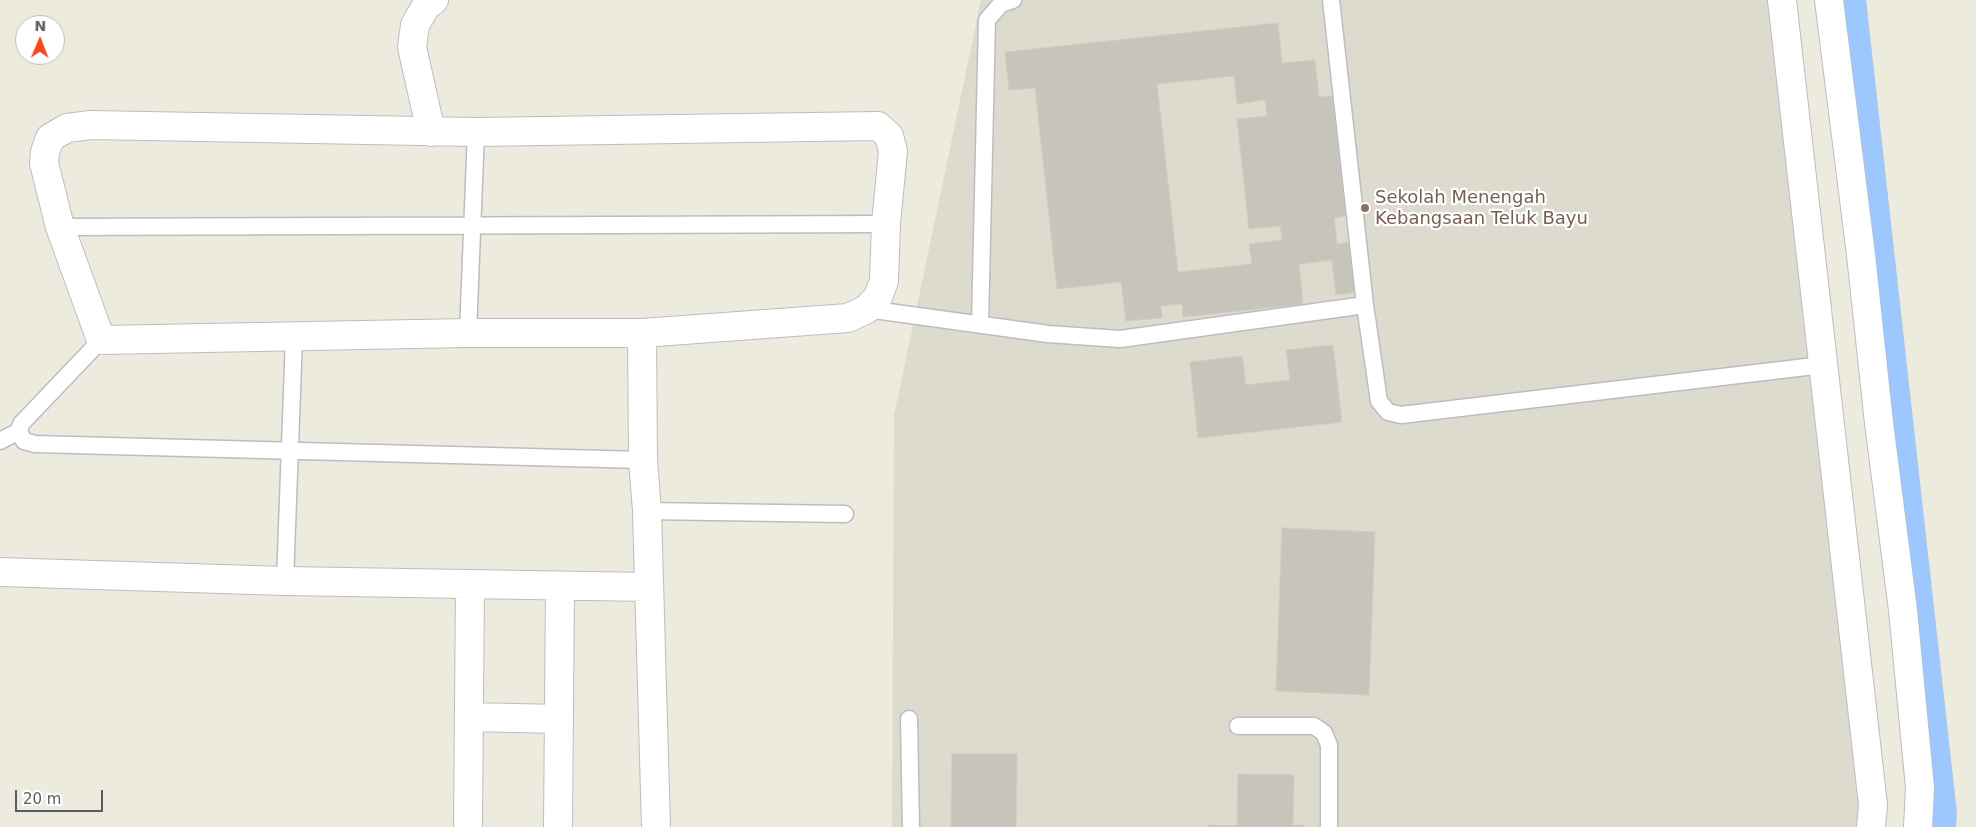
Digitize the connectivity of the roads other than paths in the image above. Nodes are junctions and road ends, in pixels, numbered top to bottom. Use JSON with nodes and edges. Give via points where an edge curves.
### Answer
{"nodes":[{"id":1,"x":434,"y":0,"type":"edge"},
{"id":2,"x":1013,"y":0,"type":"edge"},
{"id":3,"x":1331,"y":0,"type":"edge"},
{"id":4,"x":1782,"y":0,"type":"edge"},
{"id":5,"x":1829,"y":0,"type":"edge"},
{"id":6,"x":431,"y":132,"type":"junction"},
{"id":7,"x":476,"y":132,"type":"junction"},
{"id":8,"x":886,"y":224,"type":"junction"},
{"id":9,"x":472,"y":226,"type":"junction"},
{"id":10,"x":60,"y":227,"type":"junction"},
{"id":11,"x":1365,"y":305,"type":"junction"},
{"id":12,"x":867,"y":309,"type":"junction"},
{"id":13,"x":980,"y":325,"type":"junction"},
{"id":14,"x":468,"y":333,"type":"junction"},
{"id":15,"x":642,"y":333,"type":"junction"},
{"id":16,"x":294,"y":337,"type":"junction"},
{"id":17,"x":101,"y":340,"type":"junction"},
{"id":18,"x":1823,"y":365,"type":"junction"},
{"id":19,"x":19,"y":431,"type":"junction"},
{"id":20,"x":0,"y":441,"type":"edge"},
{"id":21,"x":291,"y":451,"type":"junction"},
{"id":22,"x":643,"y":460,"type":"junction"},
{"id":23,"x":647,"y":511,"type":"junction"},
{"id":24,"x":845,"y":514,"type":"dead end"},
{"id":25,"x":0,"y":572,"type":"edge"},
{"id":26,"x":285,"y":581,"type":"junction"},
{"id":27,"x":470,"y":584,"type":"junction"},
{"id":28,"x":560,"y":586,"type":"junction"},
{"id":29,"x":649,"y":587,"type":"junction"},
{"id":30,"x":469,"y":717,"type":"junction"},
{"id":31,"x":559,"y":719,"type":"junction"},
{"id":32,"x":909,"y":719,"type":"dead end"},
{"id":33,"x":1238,"y":726,"type":"dead end"},
{"id":34,"x":468,"y":827,"type":"edge"},
{"id":35,"x":558,"y":827,"type":"edge"},
{"id":36,"x":656,"y":827,"type":"edge"},
{"id":37,"x":910,"y":827,"type":"edge"},
{"id":38,"x":1329,"y":827,"type":"edge"},
{"id":39,"x":1871,"y":827,"type":"edge"},
{"id":40,"x":1918,"y":827,"type":"edge"}],
"edges":[{"from":1,"to":6,"type":"street","via":[[426,6],[415,26],[412,47]]},
{"from":2,"to":13,"type":"lane","via":[[1001,4],[987,20]]},
{"from":3,"to":11,"type":"lane"},
{"from":4,"to":18,"type":"street"},
{"from":5,"to":40,"type":"street","via":[[1904,620],[1919,778]]},
{"from":6,"to":7,"type":"street"},
{"from":6,"to":10,"type":"street","via":[[91,125],[67,128],[50,138],[44,163]]},
{"from":7,"to":8,"type":"street","via":[[878,126],[888,136],[893,151]]},
{"from":7,"to":9,"type":"lane"},
{"from":8,"to":9,"type":"lane"},
{"from":8,"to":12,"type":"street","via":[[884,281],[878,297]]},
{"from":9,"to":10,"type":"lane"},
{"from":9,"to":14,"type":"lane"},
{"from":10,"to":17,"type":"street"},
{"from":11,"to":13,"type":"lane","via":[[1120,338],[1048,334]]},
{"from":11,"to":18,"type":"lane","via":[[1379,401],[1388,412],[1401,415]]},
{"from":12,"to":13,"type":"lane"},
{"from":12,"to":15,"type":"street","via":[[848,318]]},
{"from":14,"to":15,"type":"street"},
{"from":14,"to":16,"type":"street"},
{"from":15,"to":22,"type":"street"},
{"from":16,"to":17,"type":"street"},
{"from":16,"to":21,"type":"lane"},
{"from":17,"to":19,"type":"lane","via":[[21,424]]},
{"from":18,"to":39,"type":"street","via":[[1873,805]]},
{"from":19,"to":20,"type":"lane"},
{"from":19,"to":21,"type":"lane","via":[[24,441],[35,444]]},
{"from":21,"to":22,"type":"lane"},
{"from":21,"to":26,"type":"lane"},
{"from":22,"to":23,"type":"street"},
{"from":23,"to":24,"type":"lane"},
{"from":23,"to":29,"type":"street"},
{"from":25,"to":26,"type":"street"},
{"from":26,"to":27,"type":"street"},
{"from":27,"to":28,"type":"street"},
{"from":27,"to":30,"type":"street"},
{"from":28,"to":29,"type":"street"},
{"from":28,"to":31,"type":"street"},
{"from":29,"to":36,"type":"street"},
{"from":30,"to":31,"type":"street"},
{"from":30,"to":34,"type":"street"},
{"from":31,"to":35,"type":"street"},
{"from":32,"to":37,"type":"lane"},
{"from":33,"to":38,"type":"lane","via":[[1314,726],[1324,733],[1329,745]]}]}
